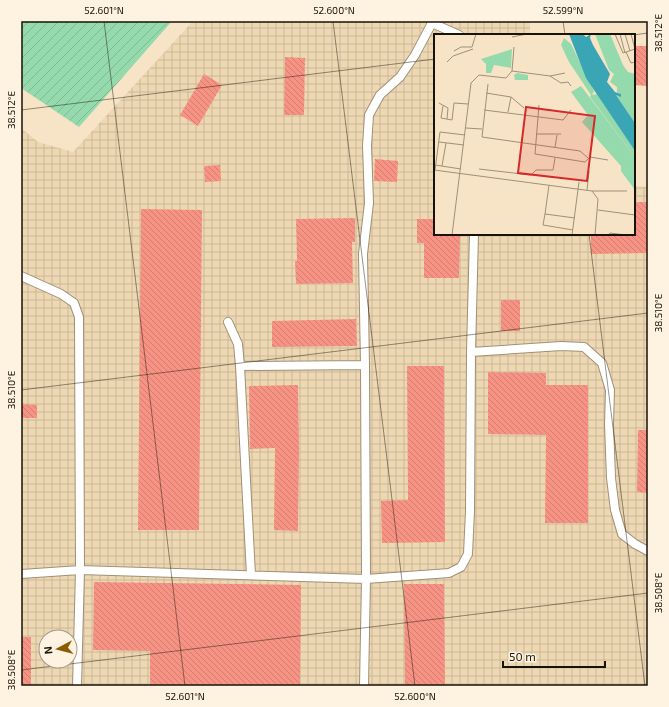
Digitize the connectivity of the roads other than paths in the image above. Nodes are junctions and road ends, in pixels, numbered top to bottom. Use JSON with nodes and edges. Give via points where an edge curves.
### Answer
{"nodes":[{"id":1,"x":431,"y":22,"type":"edge"},
{"id":2,"x":457,"y":34,"type":"edge"},
{"id":3,"x":474,"y":235,"type":"edge"},
{"id":4,"x":21,"y":276,"type":"edge"},
{"id":5,"x":228,"y":322,"type":"dead end"},
{"id":6,"x":471,"y":352,"type":"junction"},
{"id":7,"x":365,"y":365,"type":"junction"},
{"id":8,"x":240,"y":366,"type":"junction"},
{"id":9,"x":648,"y":551,"type":"edge"},
{"id":10,"x":80,"y":570,"type":"junction"},
{"id":11,"x":21,"y":574,"type":"edge"},
{"id":12,"x":251,"y":575,"type":"junction"},
{"id":13,"x":366,"y":579,"type":"junction"},
{"id":14,"x":77,"y":686,"type":"edge"},
{"id":15,"x":364,"y":686,"type":"edge"}],
"edges":[{"from":1,"to":2,"type":"lane"},
{"from":1,"to":7,"type":"lane","via":[[415,55],[400,77],[380,95],[369,115],[369,203],[363,254]]},
{"from":3,"to":6,"type":"lane"},
{"from":4,"to":10,"type":"lane","via":[[61,294],[74,303],[78,317]]},
{"from":5,"to":8,"type":"lane","via":[[238,344]]},
{"from":6,"to":9,"type":"lane","via":[[584,347],[602,363],[610,390],[611,478],[615,510],[622,534]]},
{"from":6,"to":13,"type":"lane","via":[[468,554],[461,566],[449,573]]},
{"from":7,"to":8,"type":"lane"},
{"from":7,"to":13,"type":"lane"},
{"from":8,"to":12,"type":"lane"},
{"from":10,"to":11,"type":"lane"},
{"from":10,"to":12,"type":"lane"},
{"from":10,"to":14,"type":"lane"},
{"from":12,"to":13,"type":"lane"},
{"from":13,"to":15,"type":"lane"}]}
